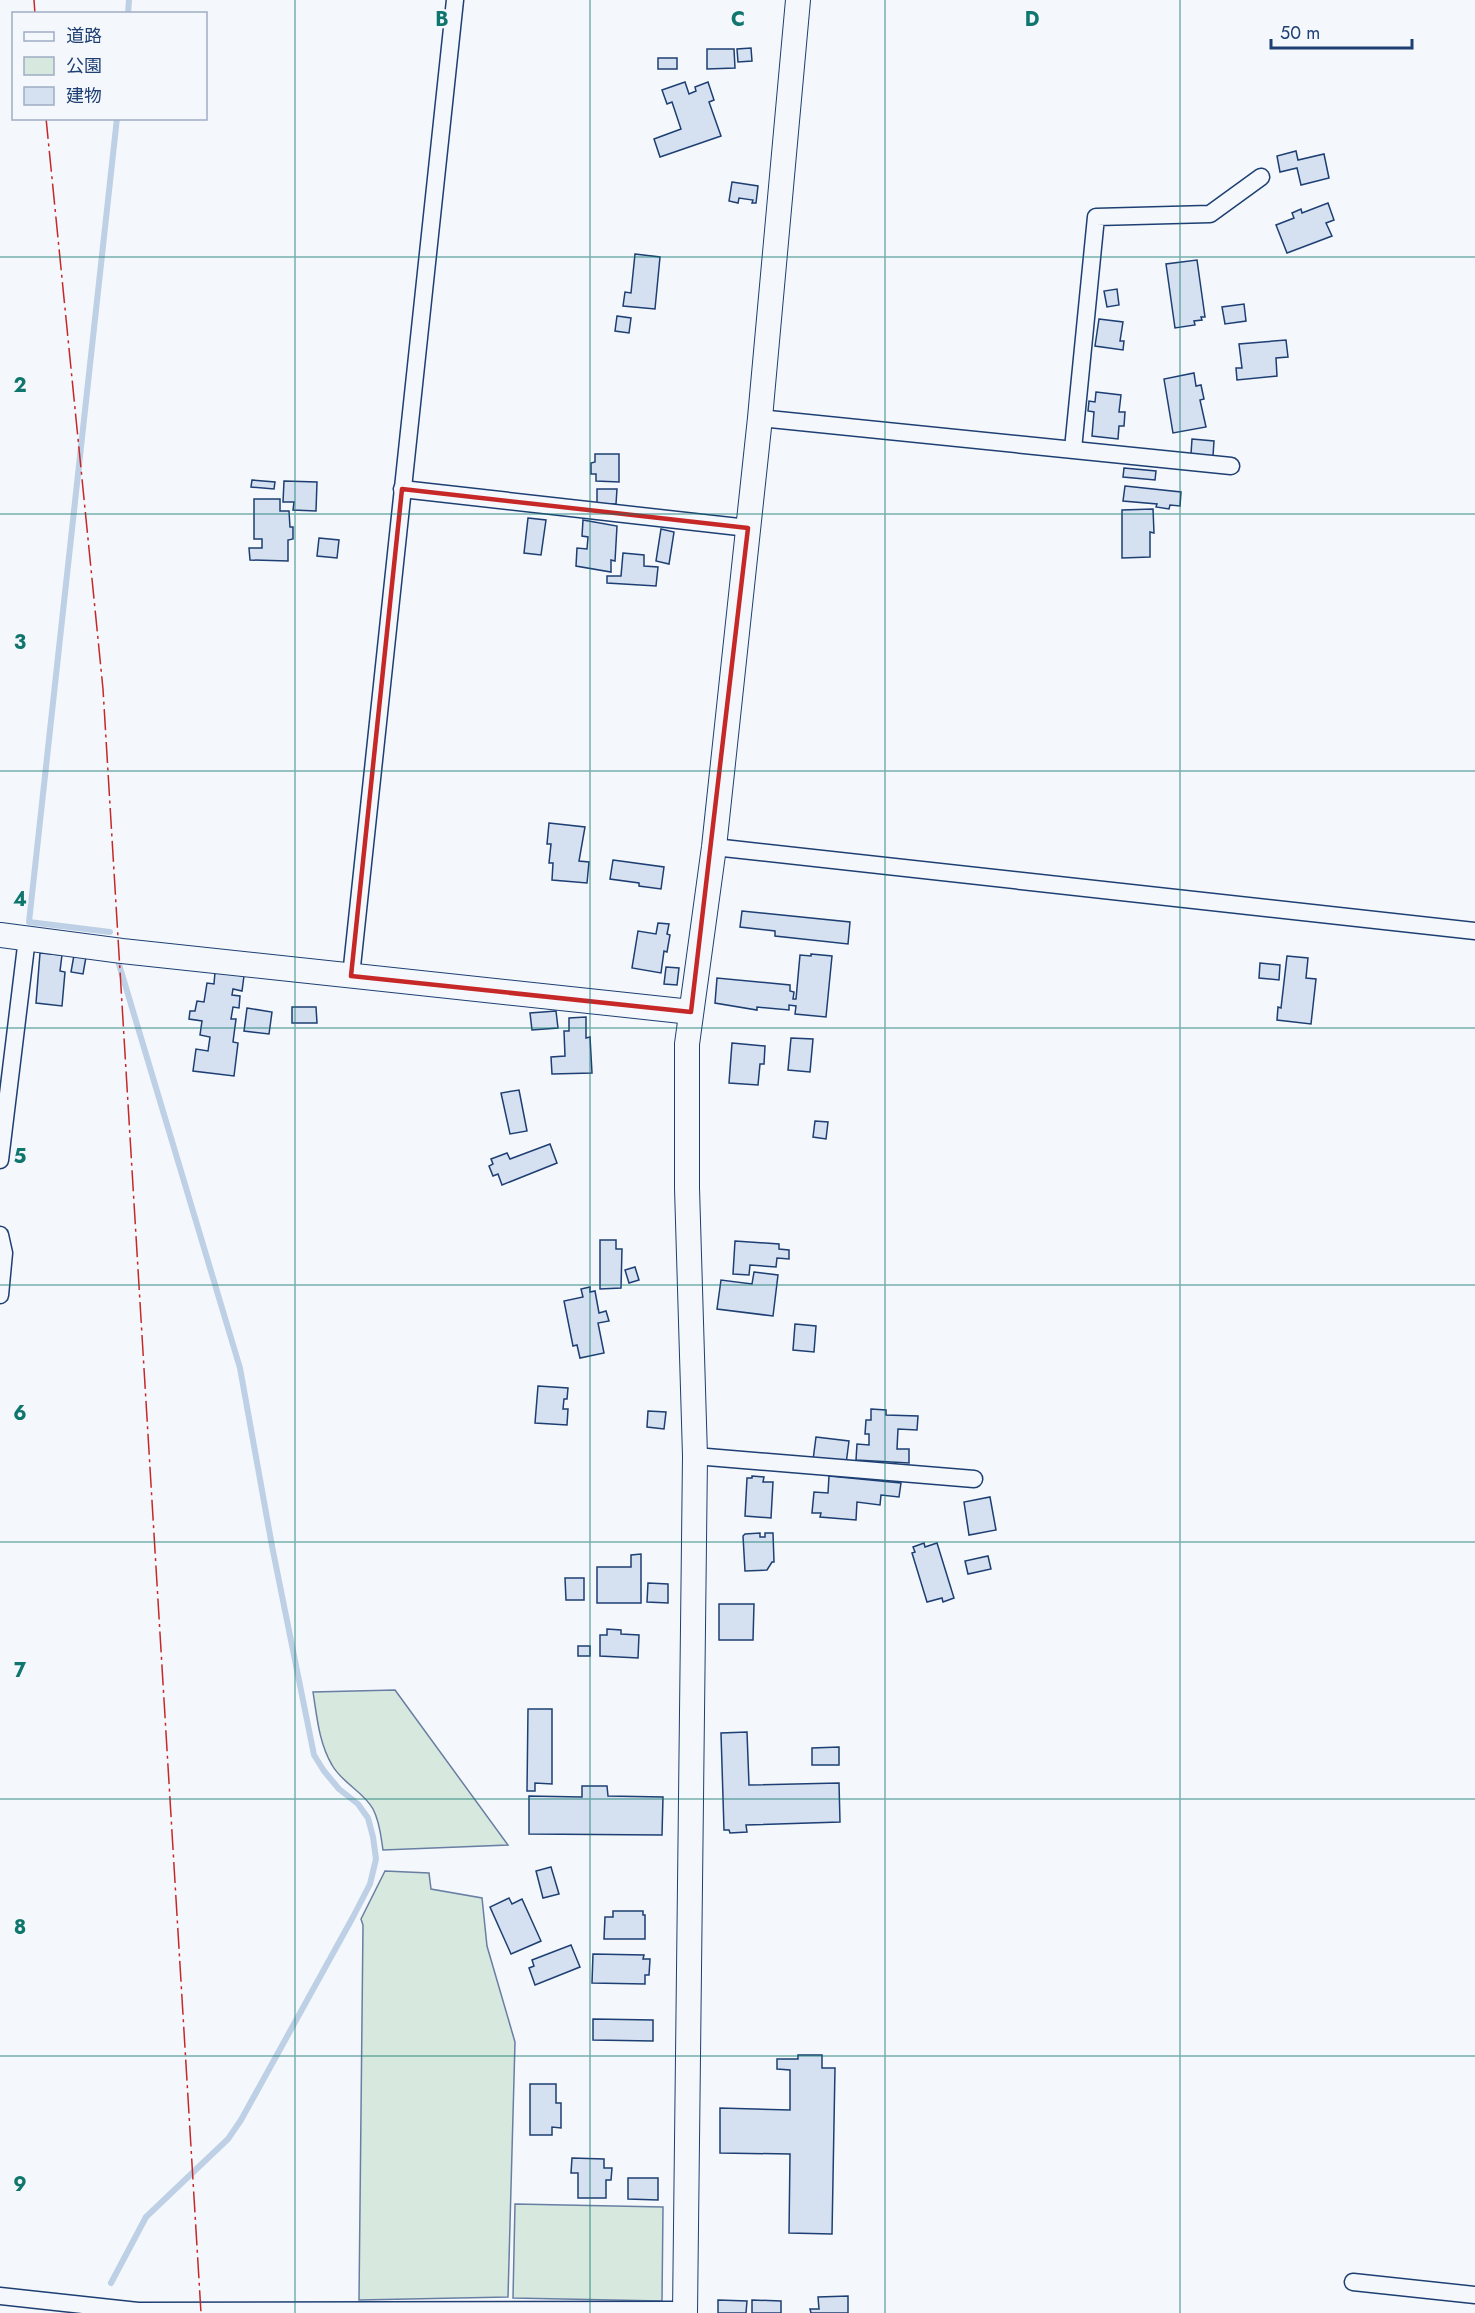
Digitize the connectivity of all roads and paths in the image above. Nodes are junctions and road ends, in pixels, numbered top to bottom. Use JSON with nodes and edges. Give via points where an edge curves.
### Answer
{"nodes":[{"id":1,"x":455,"y":0,"type":"edge"},
{"id":2,"x":798,"y":0,"type":"edge"},
{"id":3,"x":1261,"y":177,"type":"dead end"},
{"id":4,"x":760,"y":418,"type":"junction"},
{"id":5,"x":1073,"y":450,"type":"junction"},
{"id":6,"x":1231,"y":466,"type":"dead end"},
{"id":7,"x":402,"y":489,"type":"junction"},
{"id":8,"x":748,"y":528,"type":"junction"},
{"id":9,"x":714,"y":847,"type":"junction"},
{"id":10,"x":1475,"y":931,"type":"edge"},
{"id":11,"x":0,"y":935,"type":"edge"},
{"id":12,"x":27,"y":938,"type":"junction"},
{"id":13,"x":351,"y":976,"type":"junction"},
{"id":14,"x":691,"y":1012,"type":"junction"},
{"id":15,"x":0,"y":1160,"type":"edge"},
{"id":16,"x":0,"y":1235,"type":"edge"},
{"id":17,"x":0,"y":1295,"type":"edge"},
{"id":18,"x":695,"y":1455,"type":"junction"},
{"id":19,"x":974,"y":1479,"type":"dead end"},
{"id":20,"x":1353,"y":2282,"type":"dead end"},
{"id":21,"x":1475,"y":2295,"type":"edge"},
{"id":22,"x":0,"y":2296,"type":"edge"},
{"id":23,"x":685,"y":2312,"type":"edge"}],
"edges":[{"from":1,"to":7,"type":"street"},
{"from":2,"to":4,"type":"street"},
{"from":3,"to":5,"type":"street","via":[[1210,214],[1096,217]]},
{"from":4,"to":5,"type":"street"},
{"from":4,"to":8,"type":"street"},
{"from":5,"to":6,"type":"street"},
{"from":7,"to":8,"type":"street"},
{"from":7,"to":13,"type":"street"},
{"from":8,"to":9,"type":"street"},
{"from":9,"to":10,"type":"street"},
{"from":9,"to":14,"type":"street"},
{"from":11,"to":12,"type":"street"},
{"from":12,"to":13,"type":"street"},
{"from":12,"to":15,"type":"street"},
{"from":13,"to":14,"type":"street"},
{"from":14,"to":18,"type":"street","via":[[687,1044],[687,1188]]},
{"from":16,"to":17,"type":"street","via":[[4,1253]]},
{"from":18,"to":19,"type":"street"},
{"from":18,"to":23,"type":"street"},
{"from":20,"to":21,"type":"street"},
{"from":22,"to":23,"type":"street","via":[[138,2311]]}]}
